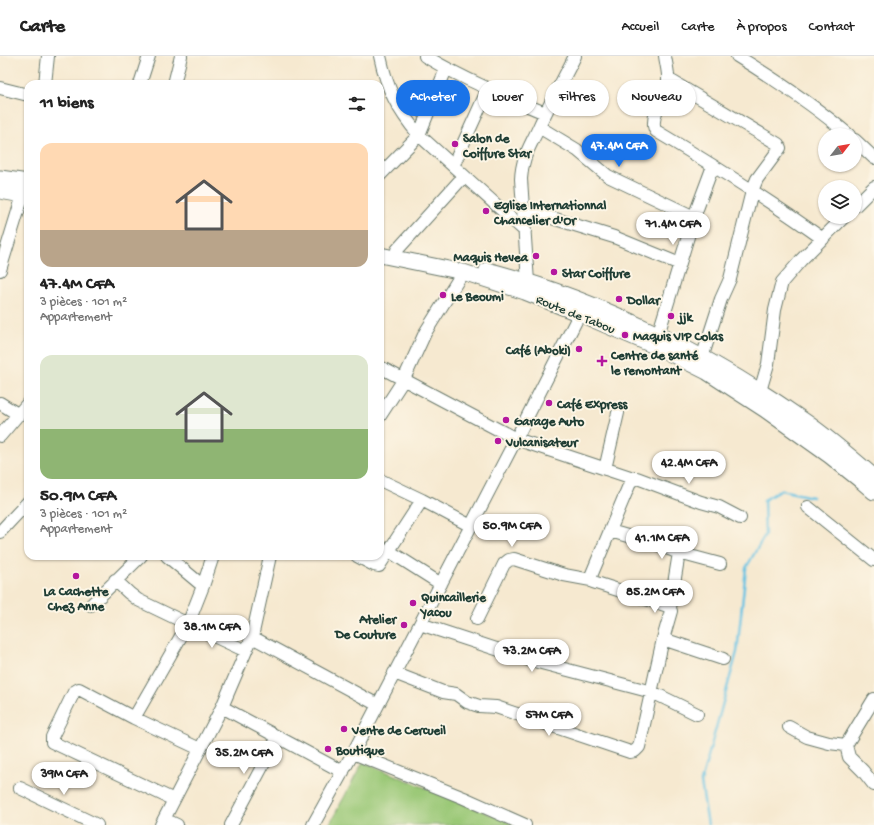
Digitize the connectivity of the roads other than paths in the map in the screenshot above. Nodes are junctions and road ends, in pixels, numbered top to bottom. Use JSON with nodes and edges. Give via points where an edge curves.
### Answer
{"nodes":[{"id":1,"x":48,"y":56,"type":"edge"},
{"id":2,"x":149,"y":56,"type":"edge"},
{"id":3,"x":181,"y":56,"type":"edge"},
{"id":4,"x":380,"y":56,"type":"edge"},
{"id":5,"x":425,"y":56,"type":"edge"},
{"id":6,"x":575,"y":56,"type":"edge"},
{"id":7,"x":665,"y":56,"type":"edge"},
{"id":8,"x":737,"y":56,"type":"edge"},
{"id":9,"x":446,"y":69,"type":"junction"},
{"id":10,"x":668,"y":79,"type":"junction"},
{"id":11,"x":45,"y":80,"type":"edge"},
{"id":12,"x":141,"y":80,"type":"edge"},
{"id":13,"x":175,"y":80,"type":"edge"},
{"id":14,"x":562,"y":80,"type":"edge"},
{"id":15,"x":478,"y":84,"type":"edge"},
{"id":16,"x":0,"y":88,"type":"edge"},
{"id":17,"x":24,"y":94,"type":"edge"},
{"id":18,"x":537,"y":110,"type":"edge"},
{"id":19,"x":478,"y":111,"type":"edge"},
{"id":20,"x":545,"y":113,"type":"joint"},
{"id":21,"x":539,"y":127,"type":"junction"},
{"id":22,"x":841,"y":128,"type":"edge"},
{"id":23,"x":419,"y":135,"type":"junction"},
{"id":24,"x":862,"y":147,"type":"edge"},
{"id":25,"x":874,"y":158,"type":"edge"},
{"id":26,"x":453,"y":166,"type":"junction"},
{"id":27,"x":713,"y":166,"type":"junction"},
{"id":28,"x":384,"y":171,"type":"edge"},
{"id":29,"x":464,"y":176,"type":"junction"},
{"id":30,"x":0,"y":178,"type":"edge"},
{"id":31,"x":24,"y":185,"type":"edge"},
{"id":32,"x":24,"y":186,"type":"edge"},
{"id":33,"x":874,"y":187,"type":"edge"},
{"id":34,"x":0,"y":191,"type":"edge"},
{"id":35,"x":752,"y":191,"type":"junction"},
{"id":36,"x":24,"y":192,"type":"edge"},
{"id":37,"x":862,"y":199,"type":"edge"},
{"id":38,"x":524,"y":213,"type":"junction"},
{"id":39,"x":694,"y":217,"type":"junction"},
{"id":40,"x":837,"y":224,"type":"edge"},
{"id":41,"x":525,"y":231,"type":"junction"},
{"id":42,"x":823,"y":239,"type":"junction"},
{"id":43,"x":384,"y":247,"type":"edge"},
{"id":44,"x":397,"y":250,"type":"junction"},
{"id":45,"x":384,"y":256,"type":"edge"},
{"id":46,"x":680,"y":264,"type":"junction"},
{"id":47,"x":0,"y":270,"type":"edge"},
{"id":48,"x":463,"y":272,"type":"junction"},
{"id":49,"x":528,"y":282,"type":"junction"},
{"id":50,"x":583,"y":308,"type":"junction"},
{"id":51,"x":658,"y":335,"type":"junction"},
{"id":52,"x":702,"y":358,"type":"junction"},
{"id":53,"x":384,"y":369,"type":"edge"},
{"id":54,"x":404,"y":379,"type":"junction"},
{"id":55,"x":760,"y":391,"type":"junction"},
{"id":56,"x":0,"y":403,"type":"edge"},
{"id":57,"x":24,"y":408,"type":"edge"},
{"id":58,"x":384,"y":410,"type":"edge"},
{"id":59,"x":618,"y":413,"type":"dead end"},
{"id":60,"x":19,"y":415,"type":"junction"},
{"id":61,"x":0,"y":436,"type":"edge"},
{"id":62,"x":516,"y":439,"type":"junction"},
{"id":63,"x":605,"y":469,"type":"junction"},
{"id":64,"x":874,"y":477,"type":"edge"},
{"id":65,"x":633,"y":478,"type":"junction"},
{"id":66,"x":384,"y":482,"type":"edge"},
{"id":67,"x":874,"y":492,"type":"edge"},
{"id":68,"x":422,"y":500,"type":"junction"},
{"id":69,"x":24,"y":506,"type":"edge"},
{"id":70,"x":808,"y":507,"type":"dead end"},
{"id":71,"x":740,"y":518,"type":"dead end"},
{"id":72,"x":471,"y":526,"type":"junction"},
{"id":73,"x":610,"y":531,"type":"junction"},
{"id":74,"x":0,"y":532,"type":"edge"},
{"id":75,"x":389,"y":551,"type":"junction"},
{"id":76,"x":679,"y":553,"type":"junction"},
{"id":77,"x":384,"y":558,"type":"edge"},
{"id":78,"x":137,"y":560,"type":"edge"},
{"id":79,"x":172,"y":560,"type":"edge"},
{"id":80,"x":212,"y":560,"type":"edge"},
{"id":81,"x":269,"y":560,"type":"edge"},
{"id":82,"x":365,"y":560,"type":"edge"},
{"id":83,"x":383,"y":560,"type":"edge"},
{"id":84,"x":874,"y":560,"type":"edge"},
{"id":85,"x":720,"y":564,"type":"dead end"},
{"id":86,"x":115,"y":580,"type":"junction"},
{"id":87,"x":591,"y":580,"type":"junction"},
{"id":88,"x":441,"y":584,"type":"junction"},
{"id":89,"x":202,"y":586,"type":"junction"},
{"id":90,"x":91,"y":605,"type":"dead end"},
{"id":91,"x":670,"y":608,"type":"junction"},
{"id":92,"x":477,"y":619,"type":"dead end"},
{"id":93,"x":188,"y":624,"type":"junction"},
{"id":94,"x":420,"y":624,"type":"junction"},
{"id":95,"x":252,"y":637,"type":"junction"},
{"id":96,"x":663,"y":639,"type":"junction"},
{"id":97,"x":246,"y":651,"type":"junction"},
{"id":98,"x":723,"y":659,"type":"dead end"},
{"id":99,"x":394,"y":673,"type":"junction"},
{"id":100,"x":652,"y":692,"type":"junction"},
{"id":101,"x":874,"y":699,"type":"edge"},
{"id":102,"x":378,"y":705,"type":"junction"},
{"id":103,"x":222,"y":707,"type":"junction"},
{"id":104,"x":697,"y":714,"type":"dead end"},
{"id":105,"x":134,"y":718,"type":"junction"},
{"id":106,"x":789,"y":727,"type":"dead end"},
{"id":107,"x":278,"y":737,"type":"junction"},
{"id":108,"x":846,"y":744,"type":"junction"},
{"id":109,"x":200,"y":749,"type":"junction"},
{"id":110,"x":353,"y":753,"type":"junction"},
{"id":111,"x":343,"y":772,"type":"junction"},
{"id":112,"x":874,"y":786,"type":"edge"},
{"id":113,"x":20,"y":788,"type":"dead end"},
{"id":114,"x":174,"y":800,"type":"junction"},
{"id":115,"x":162,"y":822,"type":"edge"},
{"id":116,"x":97,"y":825,"type":"edge"},
{"id":117,"x":177,"y":825,"type":"edge"},
{"id":118,"x":231,"y":825,"type":"edge"},
{"id":119,"x":313,"y":825,"type":"edge"},
{"id":120,"x":525,"y":825,"type":"edge"}],
"edges":[{"from":1,"to":11,"type":"street"},
{"from":2,"to":12,"type":"street"},
{"from":3,"to":13,"type":"street"},
{"from":4,"to":23,"type":"street","via":[[394,101]]},
{"from":5,"to":9,"type":"street"},
{"from":6,"to":14,"type":"street"},
{"from":7,"to":10,"type":"street"},
{"from":8,"to":22,"type":"street"},
{"from":9,"to":15,"type":"street"},
{"from":9,"to":23,"type":"street"},
{"from":10,"to":27,"type":"street","via":[[657,109],[654,128]]},
{"from":10,"to":35,"type":"street","via":[[778,144],[780,148],[763,170]]},
{"from":16,"to":17,"type":"street"},
{"from":18,"to":20,"type":"street"},
{"from":19,"to":26,"type":"street"},
{"from":20,"to":21,"type":"street"},
{"from":21,"to":38,"type":"street","via":[[522,165]]},
{"from":21,"to":39,"type":"street","via":[[577,150],[608,176]]},
{"from":23,"to":26,"type":"street"},
{"from":23,"to":28,"type":"street"},
{"from":24,"to":25,"type":"street"},
{"from":26,"to":29,"type":"street"},
{"from":27,"to":35,"type":"street"},
{"from":27,"to":39,"type":"street"},
{"from":29,"to":41,"type":"street"},
{"from":29,"to":44,"type":"street"},
{"from":30,"to":31,"type":"main road"},
{"from":32,"to":34,"type":"main road"},
{"from":33,"to":37,"type":"street"},
{"from":35,"to":42,"type":"street"},
{"from":35,"to":52,"type":"street","via":[[730,279]]},
{"from":36,"to":47,"type":"street"},
{"from":38,"to":41,"type":"street"},
{"from":38,"to":46,"type":"street","via":[[552,218],[614,237]]},
{"from":39,"to":46,"type":"street"},
{"from":40,"to":42,"type":"street"},
{"from":41,"to":49,"type":"street"},
{"from":42,"to":55,"type":"street","via":[[782,282],[775,310],[768,364]]},
{"from":43,"to":44,"type":"main road","name":"Route de Tabou"},
{"from":44,"to":49,"type":"main road","name":"Route de Tabou"},
{"from":45,"to":48,"type":"main road","name":"Route de Tabou"},
{"from":46,"to":51,"type":"street"},
{"from":48,"to":50,"type":"main road","name":"Route de Tabou"},
{"from":48,"to":54,"type":"street","via":[[425,333]]},
{"from":49,"to":50,"type":"main road","name":"Route de Tabou","via":[[555,290]]},
{"from":50,"to":51,"type":"main road","name":"Route de Tabou"},
{"from":50,"to":62,"type":"street"},
{"from":50,"to":67,"type":"main road","name":"Route de Tabou","via":[[707,372],[764,409]]},
{"from":51,"to":52,"type":"main road","name":"Route de Tabou"},
{"from":52,"to":55,"type":"main road","name":"Route de Tabou"},
{"from":53,"to":54,"type":"street"},
{"from":54,"to":58,"type":"street"},
{"from":54,"to":62,"type":"street"},
{"from":55,"to":64,"type":"main road","name":"Route de Tabou","via":[[804,420]]},
{"from":56,"to":60,"type":"street"},
{"from":57,"to":60,"type":"street"},
{"from":59,"to":63,"type":"street"},
{"from":60,"to":61,"type":"street"},
{"from":62,"to":63,"type":"street"},
{"from":62,"to":72,"type":"street"},
{"from":63,"to":65,"type":"street"},
{"from":65,"to":71,"type":"street","via":[[719,507]]},
{"from":65,"to":73,"type":"street"},
{"from":66,"to":68,"type":"street"},
{"from":68,"to":72,"type":"street"},
{"from":68,"to":75,"type":"street"},
{"from":69,"to":74,"type":"street"},
{"from":70,"to":84,"type":"street"},
{"from":72,"to":88,"type":"street"},
{"from":73,"to":76,"type":"street"},
{"from":73,"to":87,"type":"street"},
{"from":75,"to":77,"type":"street"},
{"from":75,"to":88,"type":"street"},
{"from":76,"to":85,"type":"street"},
{"from":76,"to":91,"type":"street"},
{"from":78,"to":86,"type":"street"},
{"from":79,"to":89,"type":"street"},
{"from":80,"to":89,"type":"street"},
{"from":81,"to":95,"type":"street"},
{"from":82,"to":83,"type":"street","via":[[379,566]]},
{"from":86,"to":90,"type":"street"},
{"from":86,"to":93,"type":"street","via":[[138,600]]},
{"from":87,"to":91,"type":"street"},
{"from":87,"to":92,"type":"street","via":[[509,560],[504,564]]},
{"from":88,"to":94,"type":"street"},
{"from":89,"to":93,"type":"street"},
{"from":91,"to":96,"type":"street"},
{"from":93,"to":97,"type":"street"},
{"from":93,"to":105,"type":"street"},
{"from":94,"to":99,"type":"street"},
{"from":94,"to":100,"type":"street","via":[[530,660]]},
{"from":95,"to":97,"type":"street"},
{"from":95,"to":102,"type":"street"},
{"from":96,"to":98,"type":"street"},
{"from":96,"to":100,"type":"street"},
{"from":97,"to":103,"type":"street"},
{"from":99,"to":100,"type":"street","via":[[443,692],[456,694],[467,702],[496,707],[630,752],[639,746]]},
{"from":99,"to":102,"type":"street"},
{"from":100,"to":104,"type":"street"},
{"from":101,"to":108,"type":"street"},
{"from":102,"to":110,"type":"street"},
{"from":103,"to":107,"type":"street"},
{"from":103,"to":109,"type":"street"},
{"from":105,"to":109,"type":"street"},
{"from":105,"to":114,"type":"street","via":[[76,689],[51,740]]},
{"from":106,"to":108,"type":"street","via":[[807,737],[829,743]]},
{"from":107,"to":111,"type":"street"},
{"from":107,"to":118,"type":"street"},
{"from":108,"to":112,"type":"street","via":[[849,757]]},
{"from":109,"to":114,"type":"street"},
{"from":110,"to":111,"type":"street"},
{"from":110,"to":120,"type":"street"},
{"from":111,"to":119,"type":"street"},
{"from":113,"to":116,"type":"street"},
{"from":114,"to":115,"type":"street"},
{"from":115,"to":117,"type":"street"}]}
